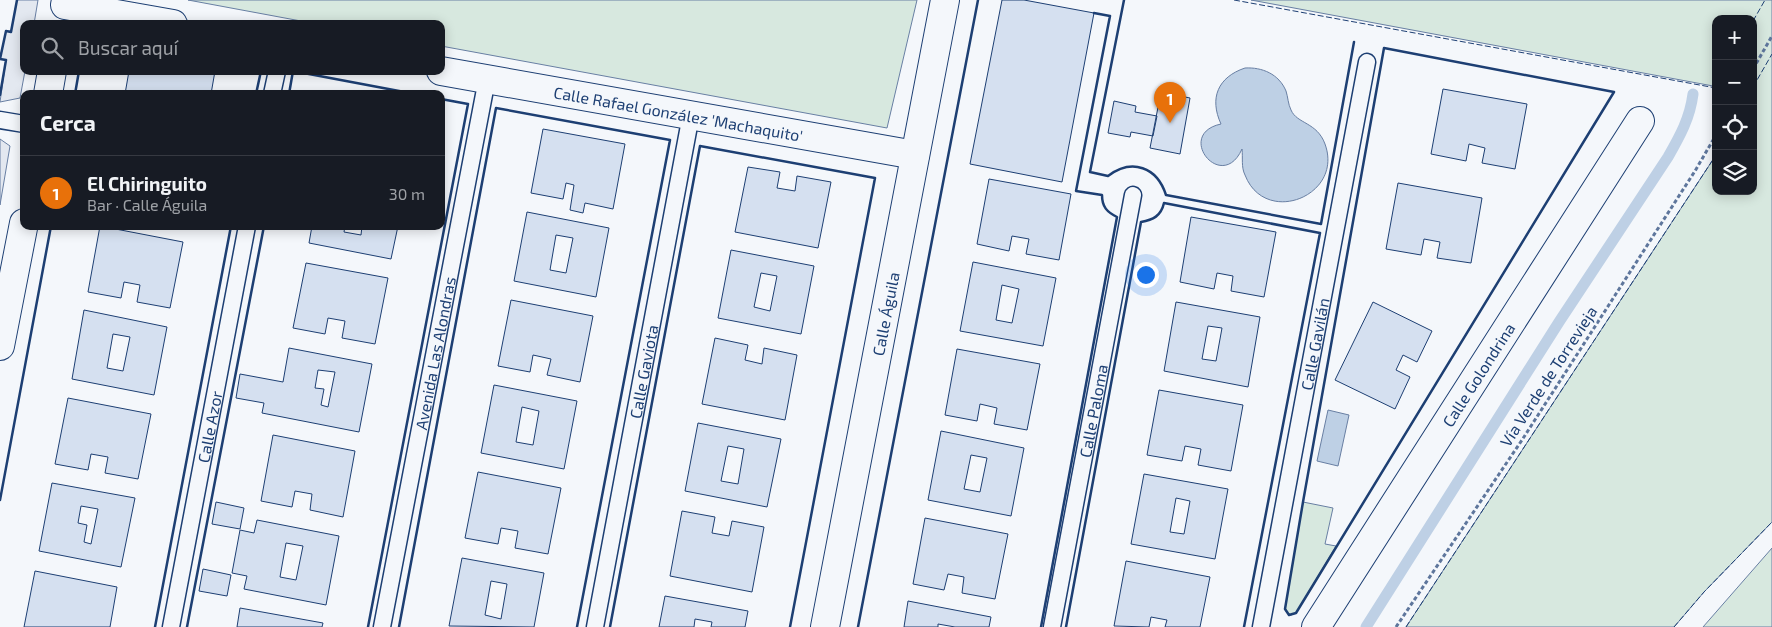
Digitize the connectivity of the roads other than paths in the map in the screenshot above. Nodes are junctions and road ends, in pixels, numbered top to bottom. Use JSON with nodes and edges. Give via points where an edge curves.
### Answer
{"nodes":[{"id":1,"x":945,"y":0,"type":"edge"},
{"id":2,"x":64,"y":9,"type":"edge"},
{"id":3,"x":144,"y":20,"type":"edge"},
{"id":4,"x":1367,"y":62,"type":"dead end"},
{"id":5,"x":445,"y":72,"type":"edge"},
{"id":6,"x":51,"y":75,"type":"edge"},
{"id":7,"x":276,"y":75,"type":"edge"},
{"id":8,"x":487,"y":79,"type":"junction"},
{"id":9,"x":49,"y":90,"type":"edge"},
{"id":10,"x":273,"y":90,"type":"edge"},
{"id":11,"x":691,"y":115,"type":"junction"},
{"id":12,"x":0,"y":120,"type":"edge"},
{"id":13,"x":1640,"y":121,"type":"dead end"},
{"id":14,"x":20,"y":123,"type":"edge"},
{"id":15,"x":915,"y":155,"type":"junction"},
{"id":16,"x":1133,"y":195,"type":"dead end"},
{"id":17,"x":21,"y":230,"type":"edge"},
{"id":18,"x":246,"y":230,"type":"edge"},
{"id":19,"x":7,"y":272,"type":"edge"},
{"id":20,"x":4,"y":302,"type":"edge"},
{"id":21,"x":0,"y":346,"type":"edge"},
{"id":22,"x":171,"y":627,"type":"edge"},
{"id":23,"x":382,"y":627,"type":"edge"},
{"id":24,"x":595,"y":627,"type":"edge"},
{"id":25,"x":825,"y":627,"type":"edge"},
{"id":26,"x":1052,"y":627,"type":"edge"},
{"id":27,"x":1261,"y":627,"type":"edge"},
{"id":28,"x":1316,"y":627,"type":"edge"}],
"edges":[{"from":1,"to":15,"type":"street","name":"Calle Águila"},
{"from":2,"to":3,"type":"street"},
{"from":4,"to":27,"type":"lane","name":"Calle Gavilán"},
{"from":5,"to":8,"type":"street","name":"Calle Rafael González 'Machaquito'"},
{"from":6,"to":9,"type":"street"},
{"from":7,"to":10,"type":"lane"},
{"from":8,"to":11,"type":"street","name":"Calle Rafael González 'Machaquito'"},
{"from":8,"to":23,"type":"lane","name":"Avenida Las Alondras"},
{"from":11,"to":15,"type":"street","name":"Calle Rafael González 'Machaquito'"},
{"from":11,"to":24,"type":"lane","name":"Calle Gaviota"},
{"from":12,"to":14,"type":"lane"},
{"from":13,"to":28,"type":"street","name":"Calle Golondrina"},
{"from":15,"to":25,"type":"street","name":"Calle Águila"},
{"from":16,"to":26,"type":"lane","name":"Calle Paloma"},
{"from":17,"to":19,"type":"street"},
{"from":18,"to":22,"type":"lane","name":"Calle Azor"},
{"from":19,"to":20,"type":"street"},
{"from":20,"to":21,"type":"street"}]}
